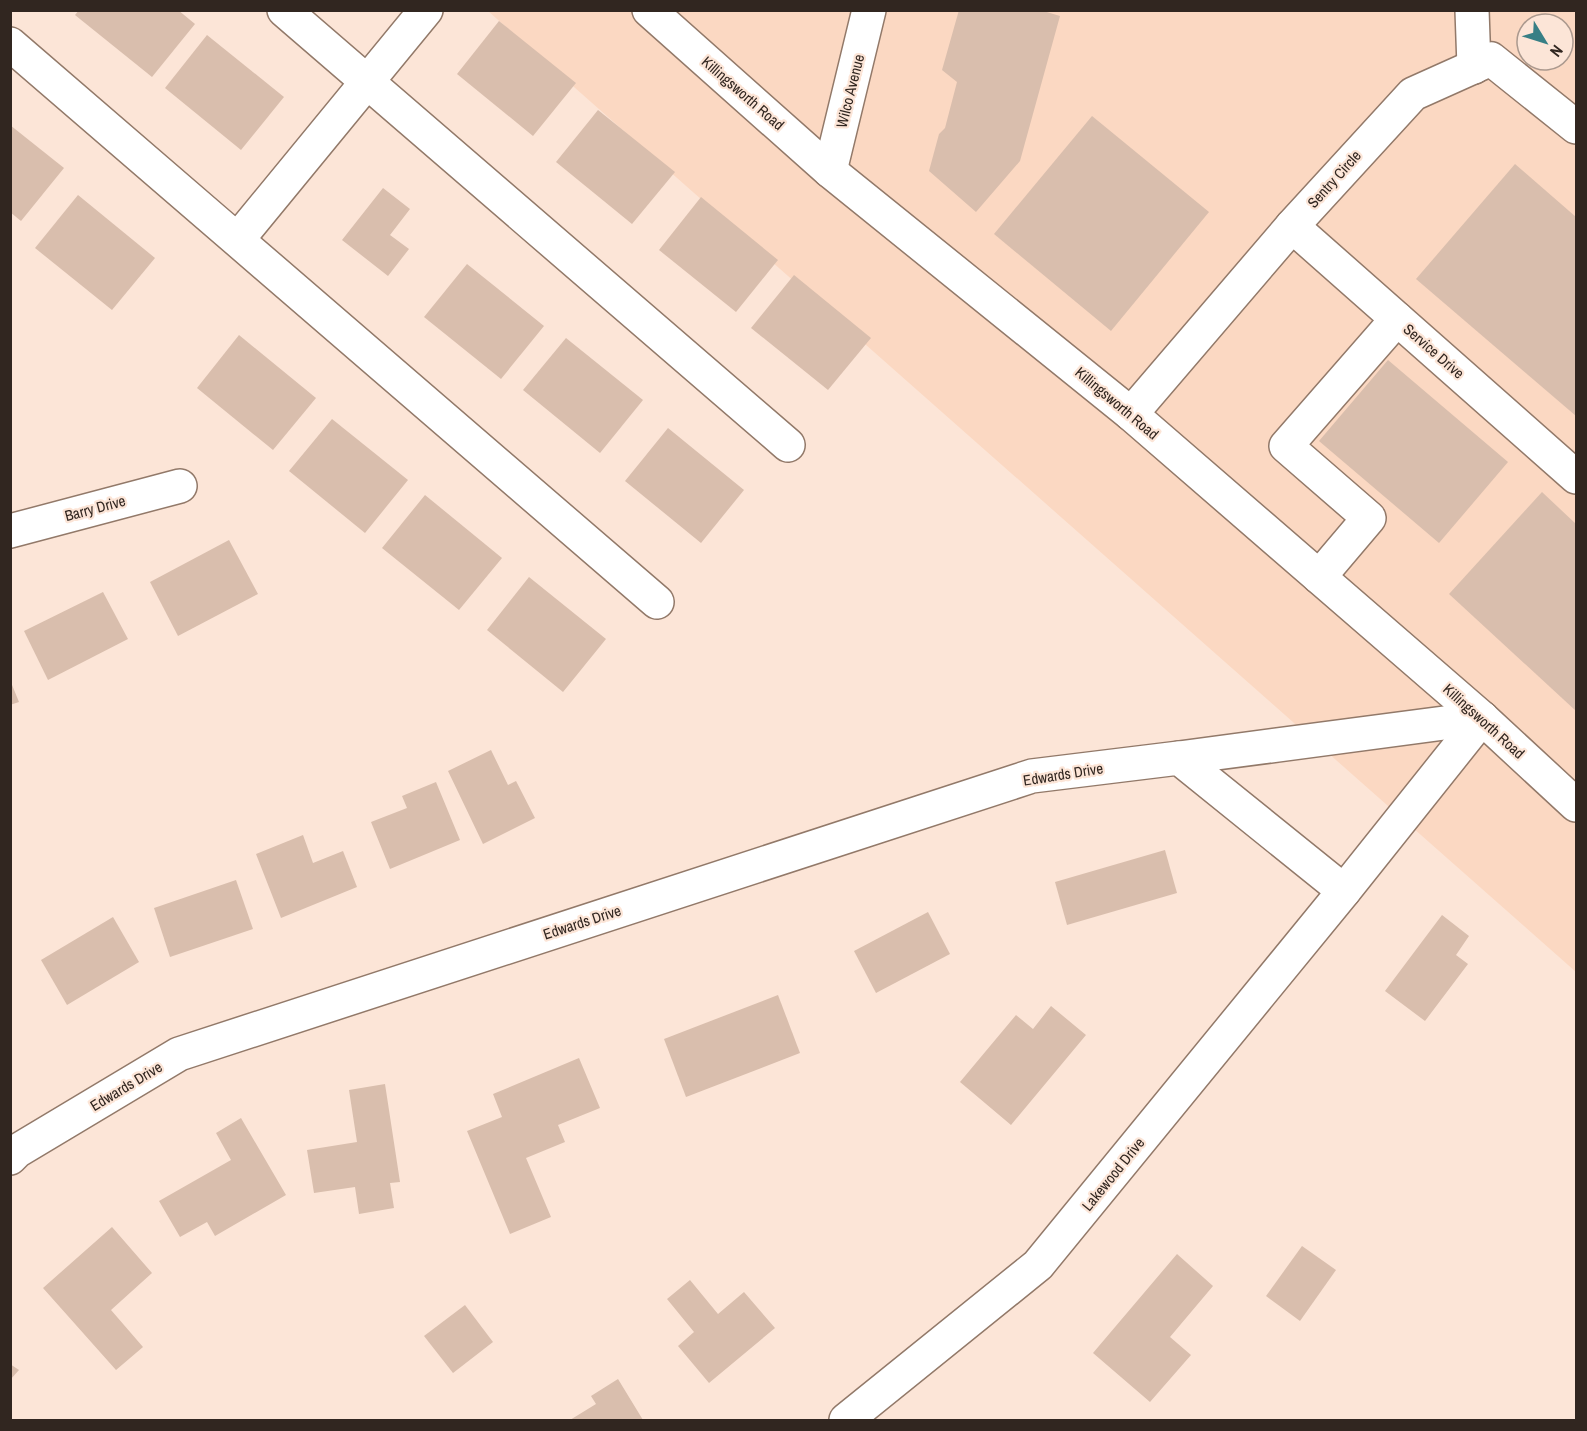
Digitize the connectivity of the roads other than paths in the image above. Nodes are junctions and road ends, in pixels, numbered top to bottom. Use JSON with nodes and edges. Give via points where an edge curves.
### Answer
{"nodes":[{"id":1,"x":284,"y":10,"type":"edge"},
{"id":2,"x":426,"y":10,"type":"edge"},
{"id":3,"x":649,"y":10,"type":"edge"},
{"id":4,"x":869,"y":10,"type":"edge"},
{"id":5,"x":1472,"y":10,"type":"edge"},
{"id":6,"x":10,"y":44,"type":"edge"},
{"id":7,"x":1474,"y":67,"type":"junction"},
{"id":8,"x":367,"y":82,"type":"junction"},
{"id":9,"x":1576,"y":127,"type":"edge"},
{"id":10,"x":830,"y":171,"type":"junction"},
{"id":11,"x":1292,"y":226,"type":"junction"},
{"id":12,"x":238,"y":239,"type":"junction"},
{"id":13,"x":1397,"y":319,"type":"junction"},
{"id":14,"x":1131,"y":414,"type":"junction"},
{"id":15,"x":788,"y":446,"type":"dead end"},
{"id":16,"x":1576,"y":477,"type":"edge"},
{"id":17,"x":180,"y":486,"type":"dead end"},
{"id":18,"x":10,"y":531,"type":"edge"},
{"id":19,"x":1319,"y":577,"type":"junction"},
{"id":20,"x":657,"y":602,"type":"dead end"},
{"id":21,"x":1482,"y":718,"type":"junction"},
{"id":22,"x":1179,"y":758,"type":"junction"},
{"id":23,"x":1576,"y":805,"type":"edge"},
{"id":24,"x":1344,"y":891,"type":"junction"},
{"id":25,"x":10,"y":1158,"type":"edge"},
{"id":26,"x":846,"y":1420,"type":"edge"}],
"edges":[{"from":1,"to":8,"type":"street"},
{"from":2,"to":8,"type":"street"},
{"from":3,"to":10,"type":"street","name":"Killingsworth Road"},
{"from":4,"to":10,"type":"street","name":"Wilco Avenue"},
{"from":5,"to":7,"type":"street"},
{"from":6,"to":12,"type":"street"},
{"from":7,"to":9,"type":"street","name":"Sentry Circle","via":[[1491,59]]},
{"from":7,"to":11,"type":"street","name":"Sentry Circle","via":[[1413,94]]},
{"from":8,"to":12,"type":"street"},
{"from":8,"to":15,"type":"street"},
{"from":10,"to":14,"type":"street","name":"Killingsworth Road"},
{"from":11,"to":13,"type":"street","name":"Service Drive"},
{"from":11,"to":14,"type":"street","name":"Sentry Circle"},
{"from":12,"to":20,"type":"street"},
{"from":13,"to":16,"type":"street","name":"Service Drive"},
{"from":13,"to":19,"type":"street","via":[[1286,446],[1369,518]]},
{"from":14,"to":19,"type":"street","name":"Killingsworth Road"},
{"from":17,"to":18,"type":"street","name":"Barry Drive"},
{"from":19,"to":21,"type":"street","name":"Killingsworth Road"},
{"from":21,"to":22,"type":"street","name":"Edwards Drive"},
{"from":21,"to":23,"type":"street","name":"Killingsworth Road"},
{"from":21,"to":24,"type":"street","name":"Lakewood Drive"},
{"from":22,"to":24,"type":"street"},
{"from":22,"to":25,"type":"street","name":"Edwards Drive","via":[[1032,776],[179,1053]]},
{"from":24,"to":26,"type":"street","name":"Lakewood Drive","via":[[1038,1265]]}]}
